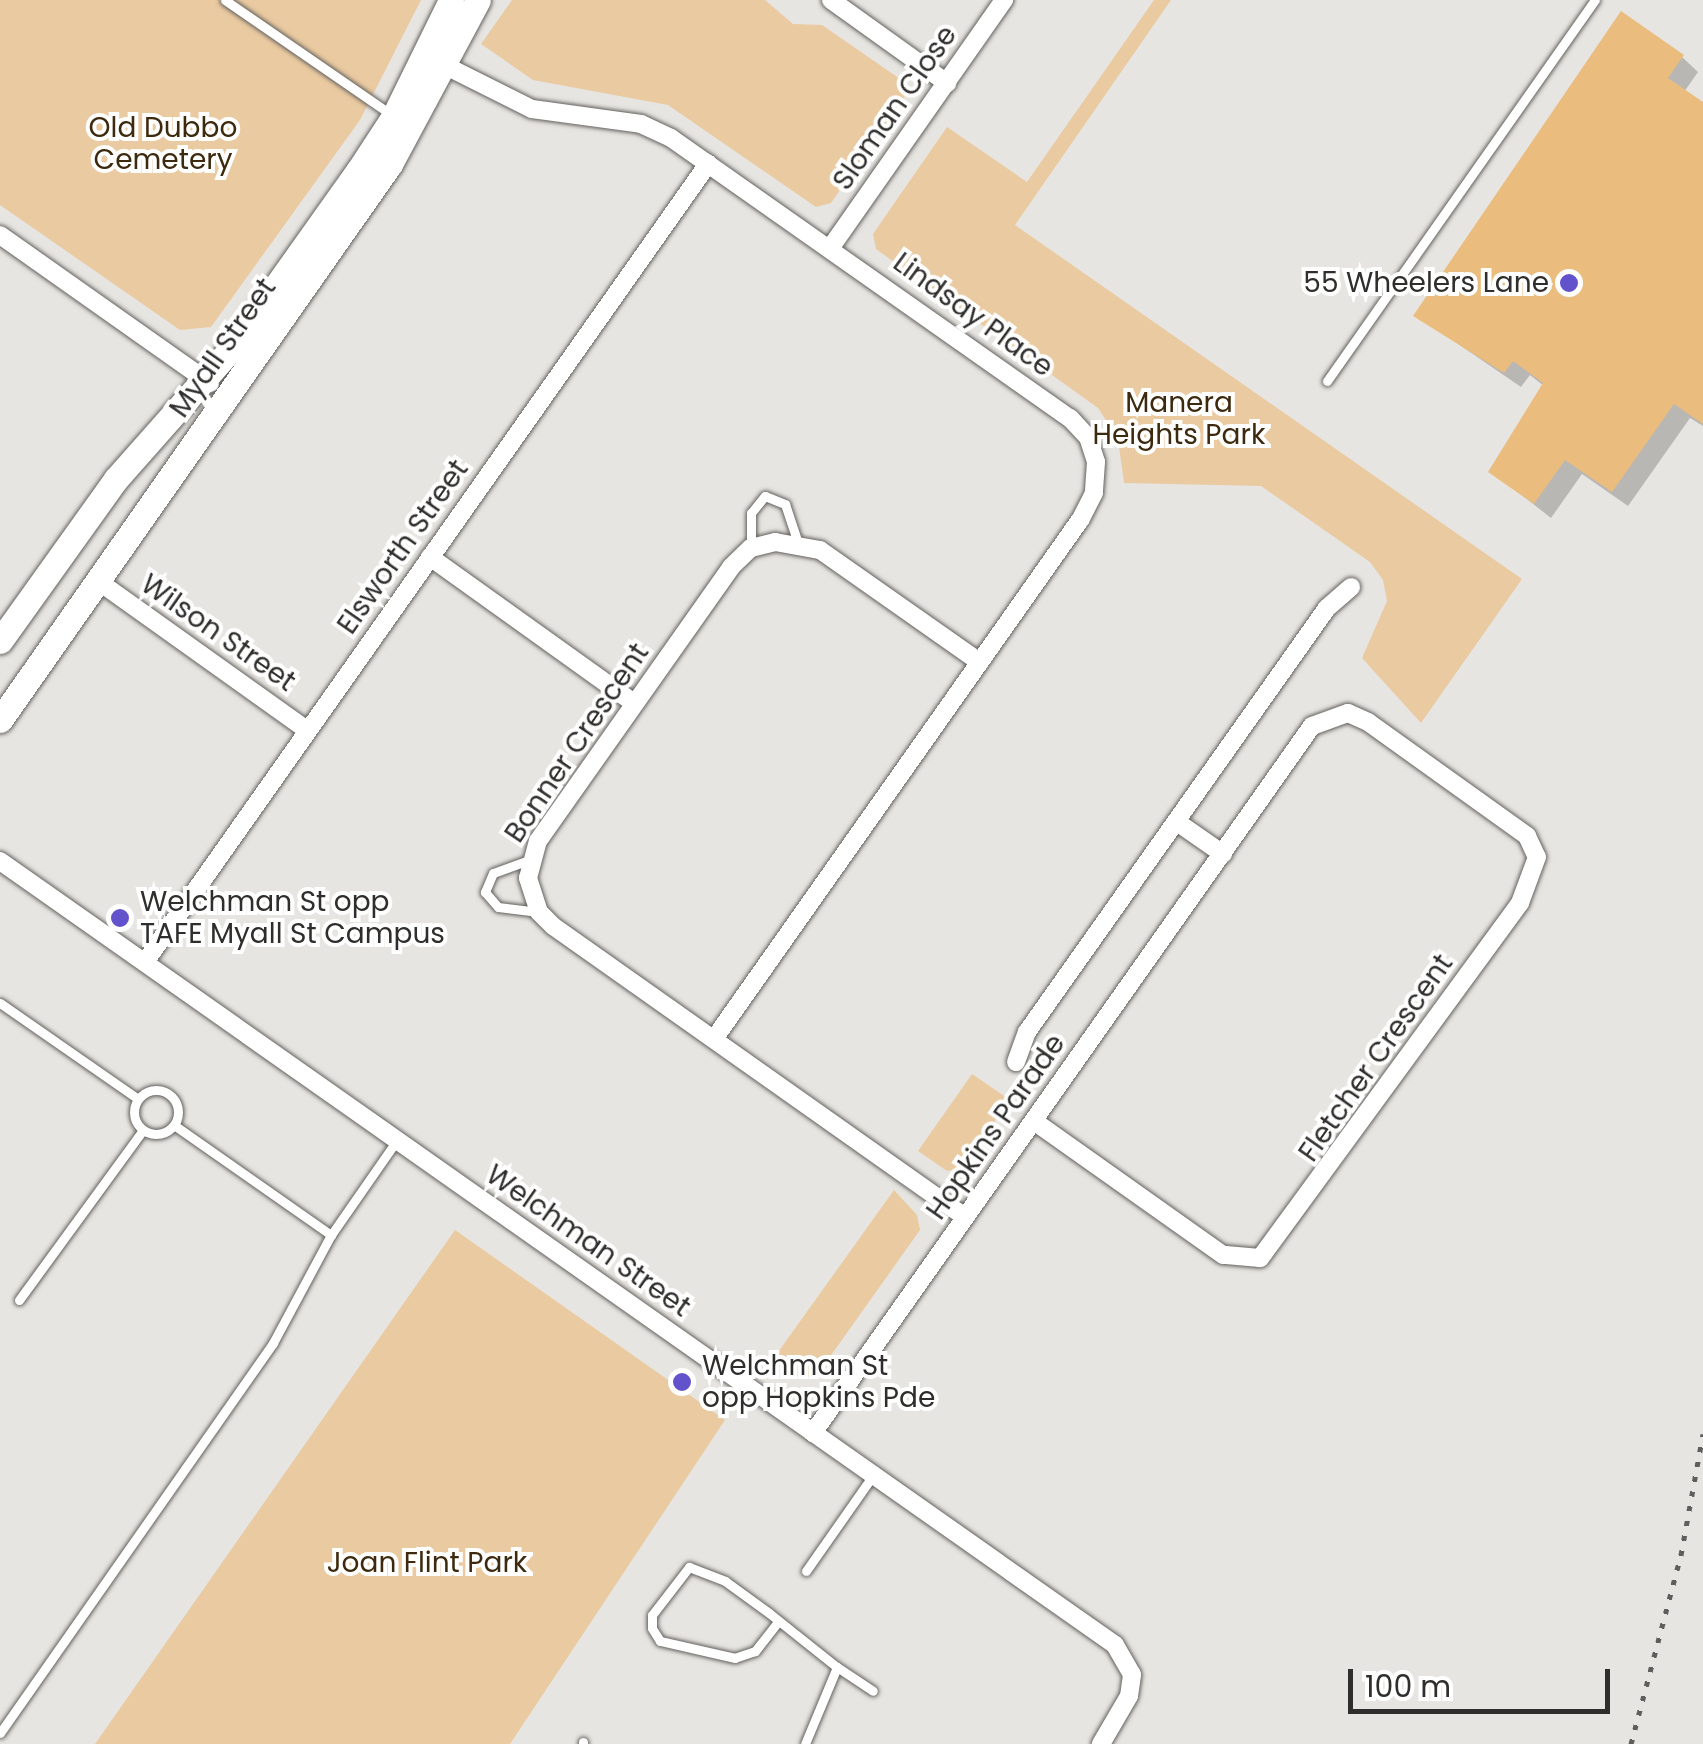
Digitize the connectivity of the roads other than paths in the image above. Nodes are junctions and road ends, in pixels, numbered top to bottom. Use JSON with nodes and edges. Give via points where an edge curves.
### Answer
{"nodes":[{"id":1,"x":225,"y":0,"type":"edge"},
{"id":2,"x":451,"y":0,"type":"edge"},
{"id":3,"x":478,"y":0,"type":"edge"},
{"id":4,"x":832,"y":0,"type":"edge"},
{"id":5,"x":1004,"y":0,"type":"edge"},
{"id":6,"x":1595,"y":0,"type":"edge"},
{"id":7,"x":446,"y":66,"type":"junction"},
{"id":8,"x":947,"y":83,"type":"junction"},
{"id":9,"x":394,"y":116,"type":"junction"},
{"id":10,"x":708,"y":164,"type":"junction"},
{"id":11,"x":0,"y":235,"type":"edge"},
{"id":12,"x":831,"y":247,"type":"junction"},
{"id":13,"x":1326,"y":381,"type":"dead end"},
{"id":14,"x":217,"y":387,"type":"junction"},
{"id":15,"x":798,"y":543,"type":"junction"},
{"id":16,"x":751,"y":548,"type":"junction"},
{"id":17,"x":430,"y":557,"type":"junction"},
{"id":18,"x":98,"y":581,"type":"junction"},
{"id":19,"x":1351,"y":588,"type":"dead end"},
{"id":20,"x":0,"y":641,"type":"edge"},
{"id":21,"x":978,"y":660,"type":"junction"},
{"id":22,"x":634,"y":702,"type":"junction"},
{"id":23,"x":1348,"y":714,"type":"joint"},
{"id":24,"x":0,"y":720,"type":"edge"},
{"id":25,"x":307,"y":730,"type":"junction"},
{"id":26,"x":1178,"y":822,"type":"junction"},
{"id":27,"x":1222,"y":854,"type":"junction"},
{"id":28,"x":529,"y":860,"type":"junction"},
{"id":29,"x":0,"y":861,"type":"edge"},
{"id":30,"x":539,"y":912,"type":"junction"},
{"id":31,"x":145,"y":962,"type":"junction"},
{"id":32,"x":0,"y":1003,"type":"edge"},
{"id":33,"x":714,"y":1038,"type":"junction"},
{"id":34,"x":1016,"y":1062,"type":"dead end"},
{"id":35,"x":138,"y":1099,"type":"junction"},
{"id":36,"x":1034,"y":1121,"type":"junction"},
{"id":37,"x":174,"y":1126,"type":"junction"},
{"id":38,"x":142,"y":1130,"type":"junction"},
{"id":39,"x":397,"y":1140,"type":"junction"},
{"id":40,"x":965,"y":1217,"type":"junction"},
{"id":41,"x":331,"y":1235,"type":"junction"},
{"id":42,"x":19,"y":1300,"type":"dead end"},
{"id":43,"x":814,"y":1433,"type":"junction"},
{"id":44,"x":874,"y":1474,"type":"junction"},
{"id":45,"x":806,"y":1571,"type":"dead end"},
{"id":46,"x":777,"y":1623,"type":"junction"},
{"id":47,"x":837,"y":1667,"type":"junction"},
{"id":48,"x":873,"y":1690,"type":"dead end"},
{"id":49,"x":0,"y":1733,"type":"edge"},
{"id":50,"x":805,"y":1744,"type":"edge"},
{"id":51,"x":1101,"y":1744,"type":"edge"}],
"edges":[{"from":1,"to":9,"type":"lane"},
{"from":2,"to":9,"type":"street","name":"Myall Street"},
{"from":3,"to":7,"type":"street","name":"Myall Street"},
{"from":4,"to":8,"type":"street"},
{"from":5,"to":8,"type":"street","name":"Sloman Close"},
{"from":6,"to":13,"type":"lane"},
{"from":7,"to":10,"type":"street","name":"Lindsay Place","via":[[532,109],[641,124]]},
{"from":7,"to":14,"type":"street","name":"Myall Street","via":[[390,164]]},
{"from":8,"to":12,"type":"street","name":"Sloman Close"},
{"from":9,"to":14,"type":"street","name":"Myall Street"},
{"from":10,"to":12,"type":"street","name":"Lindsay Place"},
{"from":10,"to":17,"type":"street","name":"Elsworth Street"},
{"from":11,"to":14,"type":"street"},
{"from":12,"to":21,"type":"street","name":"Lindsay Place","via":[[1088,437],[1096,462],[1094,494]]},
{"from":14,"to":18,"type":"street","name":"Myall Street"},
{"from":14,"to":20,"type":"street","name":"Myall Street","via":[[116,479]]},
{"from":15,"to":16,"type":"street"},
{"from":15,"to":16,"type":"lane","via":[[785,504],[765,496],[751,513]]},
{"from":15,"to":21,"type":"street","via":[[848,568]]},
{"from":16,"to":22,"type":"street","name":"Bonner Crescent"},
{"from":17,"to":22,"type":"street"},
{"from":17,"to":25,"type":"street","name":"Elsworth Street"},
{"from":18,"to":24,"type":"street","name":"Myall Street"},
{"from":18,"to":25,"type":"street","name":"Wilson Street"},
{"from":19,"to":26,"type":"street","name":"Hopkins Parade","via":[[1327,608]]},
{"from":21,"to":33,"type":"street","name":"Lindsay Place"},
{"from":22,"to":28,"type":"street","name":"Bonner Crescent"},
{"from":23,"to":27,"type":"street","name":"Hopkins Parade","via":[[1312,726]]},
{"from":23,"to":36,"type":"street","name":"Fletcher Crescent","via":[[1510,819],[1536,857],[1520,903],[1284,1233],[1260,1258],[1223,1255]]},
{"from":25,"to":31,"type":"street","name":"Elsworth Street"},
{"from":26,"to":27,"type":"street"},
{"from":26,"to":34,"type":"street","name":"Hopkins Parade","via":[[1028,1032]]},
{"from":27,"to":36,"type":"street","name":"Hopkins Parade"},
{"from":28,"to":30,"type":"street","name":"Bonner Crescent"},
{"from":28,"to":30,"type":"lane","via":[[494,872],[485,892],[498,907]]},
{"from":29,"to":31,"type":"street","name":"Welchman Street"},
{"from":30,"to":33,"type":"street"},
{"from":31,"to":39,"type":"street","name":"Welchman Street"},
{"from":32,"to":35,"type":"lane"},
{"from":33,"to":40,"type":"street"},
{"from":35,"to":37,"type":"lane","via":[[149,1090],[169,1094],[178,1112]]},
{"from":35,"to":38,"type":"lane","via":[[134,1116]]},
{"from":36,"to":40,"type":"street","name":"Hopkins Parade"},
{"from":37,"to":38,"type":"lane","via":[[159,1134]]},
{"from":37,"to":41,"type":"lane"},
{"from":38,"to":42,"type":"lane"},
{"from":39,"to":41,"type":"lane"},
{"from":39,"to":43,"type":"street","name":"Welchman Street"},
{"from":40,"to":43,"type":"street","name":"Hopkins Parade"},
{"from":41,"to":49,"type":"lane","via":[[273,1343]]},
{"from":43,"to":44,"type":"street","name":"Welchman Street"},
{"from":44,"to":45,"type":"lane"},
{"from":44,"to":51,"type":"street","name":"Welchman Street","via":[[1116,1645],[1132,1675],[1129,1696]]},
{"from":46,"to":46,"type":"lane","via":[[725,1581],[689,1567],[652,1615],[660,1641],[735,1658],[754,1651]]},
{"from":46,"to":47,"type":"lane"},
{"from":47,"to":48,"type":"lane"},
{"from":47,"to":50,"type":"lane"}]}
